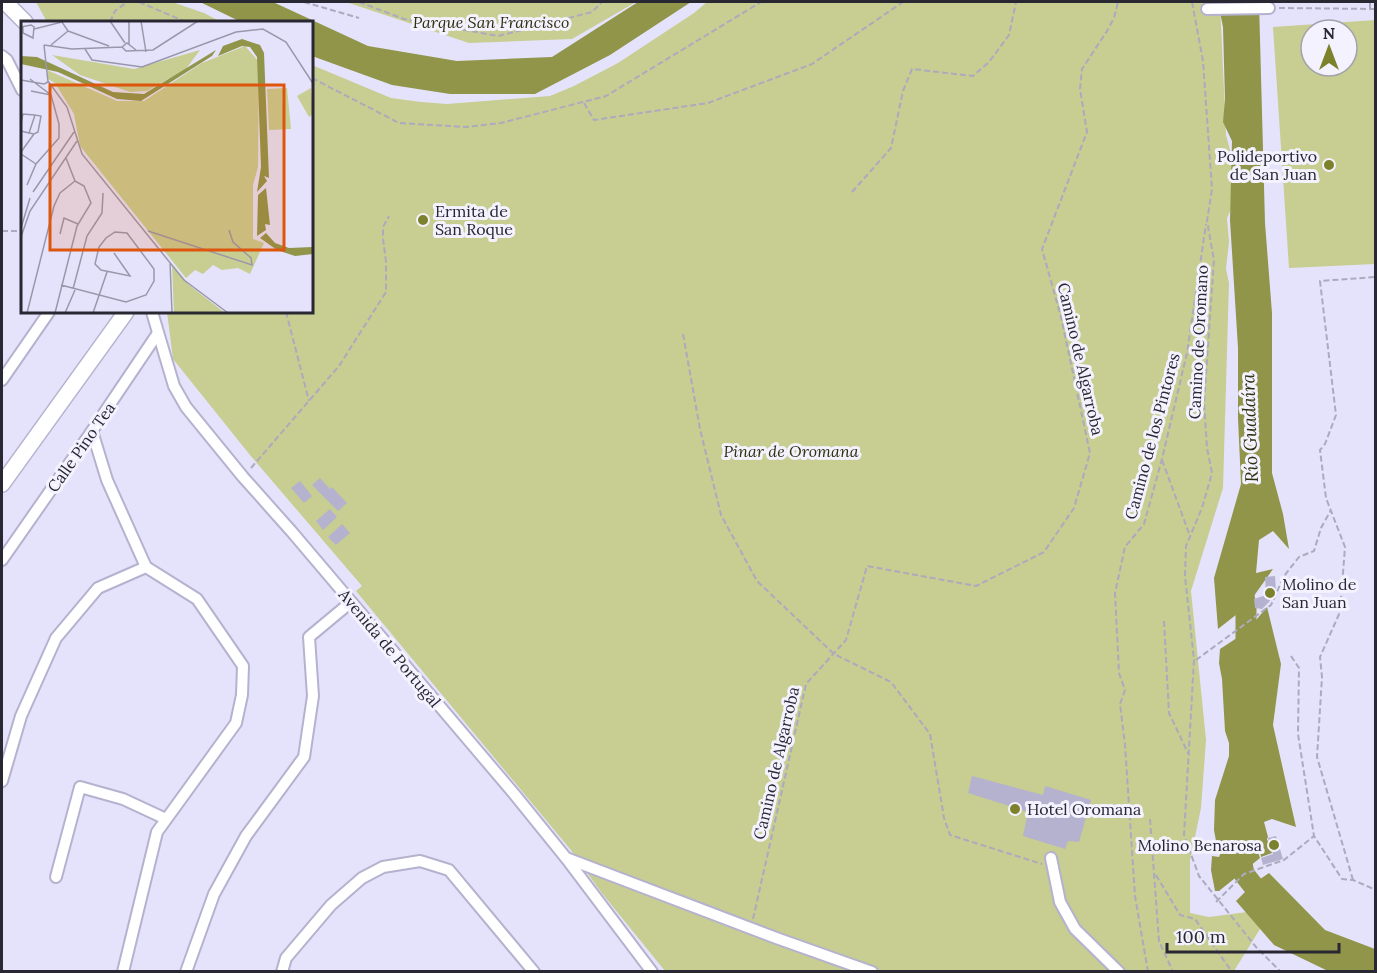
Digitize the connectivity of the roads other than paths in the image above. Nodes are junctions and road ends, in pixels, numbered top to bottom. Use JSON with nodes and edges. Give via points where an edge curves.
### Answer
{"nodes":[{"id":1,"x":5,"y":2,"type":"edge"},
{"id":2,"x":1269,"y":8,"type":"road end"},
{"id":3,"x":1206,"y":9,"type":"dead end"},
{"id":4,"x":2,"y":10,"type":"edge"},
{"id":5,"x":22,"y":19,"type":"edge"},
{"id":6,"x":3,"y":59,"type":"edge"},
{"id":7,"x":21,"y":88,"type":"edge"},
{"id":8,"x":48,"y":314,"type":"edge"},
{"id":9,"x":125,"y":314,"type":"edge"},
{"id":10,"x":153,"y":314,"type":"edge"},
{"id":11,"x":158,"y":333,"type":"junction"},
{"id":12,"x":2,"y":380,"type":"edge"},
{"id":13,"x":93,"y":431,"type":"junction"},
{"id":14,"x":2,"y":484,"type":"edge"},
{"id":15,"x":2,"y":560,"type":"edge"},
{"id":16,"x":146,"y":567,"type":"junction"},
{"id":17,"x":351,"y":602,"type":"junction"},
{"id":18,"x":2,"y":781,"type":"edge"},
{"id":19,"x":166,"y":819,"type":"junction"},
{"id":20,"x":566,"y":858,"type":"junction"},
{"id":21,"x":1052,"y":863,"type":"road end"},
{"id":22,"x":56,"y":877,"type":"dead end"},
{"id":23,"x":123,"y":972,"type":"edge"},
{"id":24,"x":186,"y":972,"type":"edge"},
{"id":25,"x":282,"y":972,"type":"edge"},
{"id":26,"x":534,"y":972,"type":"edge"},
{"id":27,"x":652,"y":972,"type":"edge"},
{"id":28,"x":872,"y":972,"type":"edge"},
{"id":29,"x":1119,"y":972,"type":"edge"}],
"edges":[{"from":1,"to":5,"type":"street"},
{"from":2,"to":3,"type":"street"},
{"from":4,"to":5,"type":"street"},
{"from":6,"to":7,"type":"street"},
{"from":8,"to":12,"type":"street"},
{"from":9,"to":14,"type":"street"},
{"from":10,"to":11,"type":"street","name":"Avenida de Portugal"},
{"from":11,"to":13,"type":"street","name":"Calle Pino Tea"},
{"from":11,"to":17,"type":"street","name":"Avenida de Portugal","via":[[174,386],[186,407]]},
{"from":13,"to":15,"type":"street","name":"Calle Pino Tea"},
{"from":13,"to":16,"type":"street","via":[[107,480]]},
{"from":16,"to":18,"type":"street","via":[[98,588],[56,638],[21,716]]},
{"from":16,"to":19,"type":"street","via":[[197,599],[243,666],[236,723]]},
{"from":17,"to":20,"type":"street","name":"Avenida de Portugal"},
{"from":17,"to":24,"type":"street","via":[[309,637],[312,696],[304,757],[246,837],[214,894]]},
{"from":19,"to":22,"type":"street","via":[[123,799],[80,787]]},
{"from":19,"to":23,"type":"street","via":[[157,832]]},
{"from":20,"to":27,"type":"street","name":"Avenida de Portugal"},
{"from":20,"to":28,"type":"street"},
{"from":21,"to":29,"type":"street","via":[[1059,902],[1075,928]]},
{"from":25,"to":26,"type":"street","via":[[286,958],[331,905],[362,878],[383,867],[420,861],[449,870]]}]}
